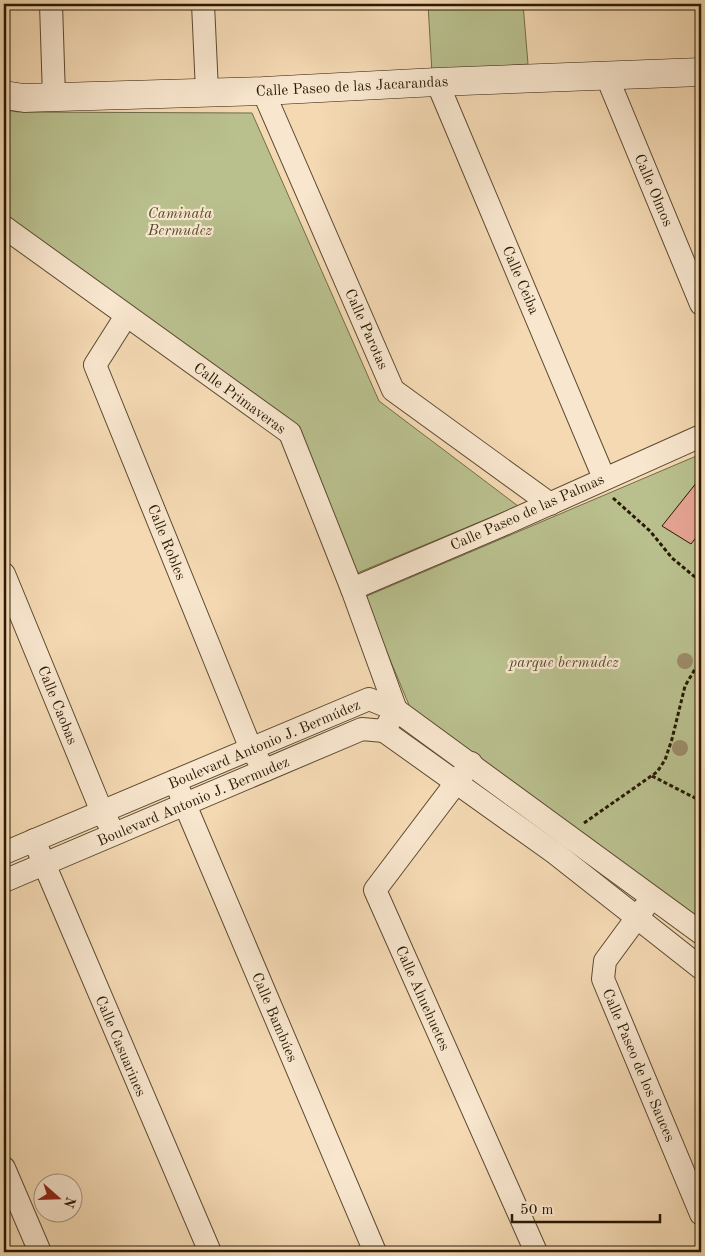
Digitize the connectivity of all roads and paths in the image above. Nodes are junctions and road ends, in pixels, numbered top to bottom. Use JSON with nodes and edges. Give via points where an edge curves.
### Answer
{"nodes":[{"id":1,"x":51,"y":4,"type":"edge"},
{"id":2,"x":203,"y":4,"type":"edge"},
{"id":3,"x":701,"y":72,"type":"edge"},
{"id":4,"x":607,"y":77,"type":"junction"},
{"id":5,"x":437,"y":82,"type":"junction"},
{"id":6,"x":207,"y":91,"type":"junction"},
{"id":7,"x":262,"y":91,"type":"junction"},
{"id":8,"x":4,"y":94,"type":"edge"},
{"id":9,"x":54,"y":97,"type":"junction"},
{"id":10,"x":4,"y":227,"type":"edge"},
{"id":11,"x":701,"y":304,"type":"edge"},
{"id":12,"x":126,"y":316,"type":"junction"},
{"id":13,"x":701,"y":436,"type":"edge"},
{"id":14,"x":604,"y":478,"type":"junction"},
{"id":15,"x":613,"y":498,"type":"dead end"},
{"id":16,"x":550,"y":504,"type":"junction"},
{"id":17,"x":4,"y":574,"type":"edge"},
{"id":18,"x":701,"y":582,"type":"edge"},
{"id":19,"x":352,"y":589,"type":"junction"},
{"id":20,"x":701,"y":659,"type":"edge"},
{"id":21,"x":396,"y":710,"type":"junction"},
{"id":22,"x":384,"y":731,"type":"junction"},
{"id":23,"x":252,"y":749,"type":"junction"},
{"id":24,"x":471,"y":763,"type":"junction"},
{"id":25,"x":265,"y":770,"type":"junction"},
{"id":26,"x":652,"y":776,"type":"junction"},
{"id":27,"x":176,"y":781,"type":"junction"},
{"id":28,"x":456,"y":783,"type":"junction"},
{"id":29,"x":701,"y":801,"type":"edge"},
{"id":30,"x":185,"y":804,"type":"junction"},
{"id":31,"x":102,"y":812,"type":"junction"},
{"id":32,"x":578,"y":827,"type":"dead end"},
{"id":33,"x":115,"y":834,"type":"junction"},
{"id":34,"x":34,"y":840,"type":"junction"},
{"id":35,"x":4,"y":853,"type":"edge"},
{"id":36,"x":43,"y":865,"type":"junction"},
{"id":37,"x":4,"y":881,"type":"edge"},
{"id":38,"x":653,"y":896,"type":"junction"},
{"id":39,"x":636,"y":919,"type":"junction"},
{"id":40,"x":701,"y":933,"type":"edge"},
{"id":41,"x":701,"y":968,"type":"edge"},
{"id":42,"x":4,"y":1168,"type":"edge"},
{"id":43,"x":701,"y":1214,"type":"edge"},
{"id":44,"x":40,"y":1252,"type":"edge"},
{"id":45,"x":210,"y":1252,"type":"edge"},
{"id":46,"x":375,"y":1252,"type":"edge"},
{"id":47,"x":536,"y":1252,"type":"edge"}],
"edges":[{"from":1,"to":9,"type":"street"},
{"from":2,"to":6,"type":"street"},
{"from":3,"to":4,"type":"street","name":"Calle Paseo de las Jacarandas"},
{"from":4,"to":5,"type":"street","name":"Calle Paseo de las Jacarandas"},
{"from":4,"to":11,"type":"street","name":"Calle Olmos"},
{"from":5,"to":7,"type":"street","name":"Calle Paseo de las Jacarandas"},
{"from":5,"to":14,"type":"street","name":"Calle Ceiba"},
{"from":6,"to":7,"type":"street","name":"Calle Paseo de las Jacarandas"},
{"from":6,"to":9,"type":"street","name":"Calle Paseo de las Jacarandas"},
{"from":7,"to":16,"type":"street","name":"Calle Parotas","via":[[393,390]]},
{"from":8,"to":9,"type":"street","name":"Calle Paseo de las Jacarandas","via":[[24,98]]},
{"from":10,"to":12,"type":"street","name":"Calle Primaveras"},
{"from":12,"to":19,"type":"street","name":"Calle Primaveras","via":[[290,433]]},
{"from":12,"to":23,"type":"street","name":"Calle Robles","via":[[95,365]]},
{"from":13,"to":14,"type":"street","name":"Calle Paseo de las Palmas"},
{"from":14,"to":16,"type":"street","name":"Calle Paseo de las Palmas"},
{"from":15,"to":18,"type":"path","via":[[650,531],[672,558]]},
{"from":16,"to":19,"type":"street","name":"Calle Paseo de las Palmas"},
{"from":17,"to":31,"type":"street","name":"Calle Caobas"},
{"from":19,"to":21,"type":"street","name":"Calle Primaveras"},
{"from":20,"to":26,"type":"path","via":[[685,686],[664,760]]},
{"from":21,"to":22,"type":"street"},
{"from":21,"to":23,"type":"street","name":"Boulevard Antonio J. Bermúdez","via":[[369,699]]},
{"from":21,"to":24,"type":"street","name":"Boulevard Antonio J. Bermúdez"},
{"from":22,"to":25,"type":"street","name":"Boulevard Antonio J. Bermudez","via":[[362,729]]},
{"from":22,"to":28,"type":"street"},
{"from":23,"to":25,"type":"street","name":"Calle Robles"},
{"from":23,"to":27,"type":"street","name":"Boulevard Antonio J. Bermúdez"},
{"from":24,"to":28,"type":"street","name":"Calle Ahuehuetes"},
{"from":24,"to":38,"type":"street","name":"Boulevard Antonio J. Bermúdez"},
{"from":25,"to":30,"type":"street","name":"Boulevard Antonio J. Bermudez"},
{"from":26,"to":29,"type":"path"},
{"from":26,"to":32,"type":"path"},
{"from":27,"to":30,"type":"street","name":"Calle Bambúes"},
{"from":27,"to":31,"type":"street","name":"Boulevard Antonio J. Bermúdez"},
{"from":28,"to":39,"type":"street","via":[[555,853]]},
{"from":28,"to":47,"type":"street","name":"Calle Ahuehuetes","via":[[375,890]]},
{"from":30,"to":33,"type":"street","name":"Boulevard Antonio J. Bermudez"},
{"from":30,"to":46,"type":"street","name":"Calle Bambúes"},
{"from":31,"to":33,"type":"street","name":"Calle Caobas"},
{"from":31,"to":34,"type":"street","name":"Boulevard Antonio J. Bermúdez"},
{"from":33,"to":36,"type":"street","name":"Boulevard Antonio J. Bermudez"},
{"from":34,"to":35,"type":"street","name":"Boulevard Antonio J. Bermúdez"},
{"from":34,"to":36,"type":"street","name":"Calle Casuarines"},
{"from":36,"to":37,"type":"street","name":"Boulevard Antonio J. Bermudez"},
{"from":36,"to":45,"type":"street","name":"Calle Casuarines"},
{"from":38,"to":39,"type":"street","name":"Calle Paseo de los Sauces"},
{"from":38,"to":40,"type":"street","name":"Boulevard Antonio J. Bermúdez"},
{"from":39,"to":41,"type":"street"},
{"from":39,"to":43,"type":"street","name":"Calle Paseo de los Sauces","via":[[605,961],[603,979]]},
{"from":42,"to":44,"type":"street"}]}
